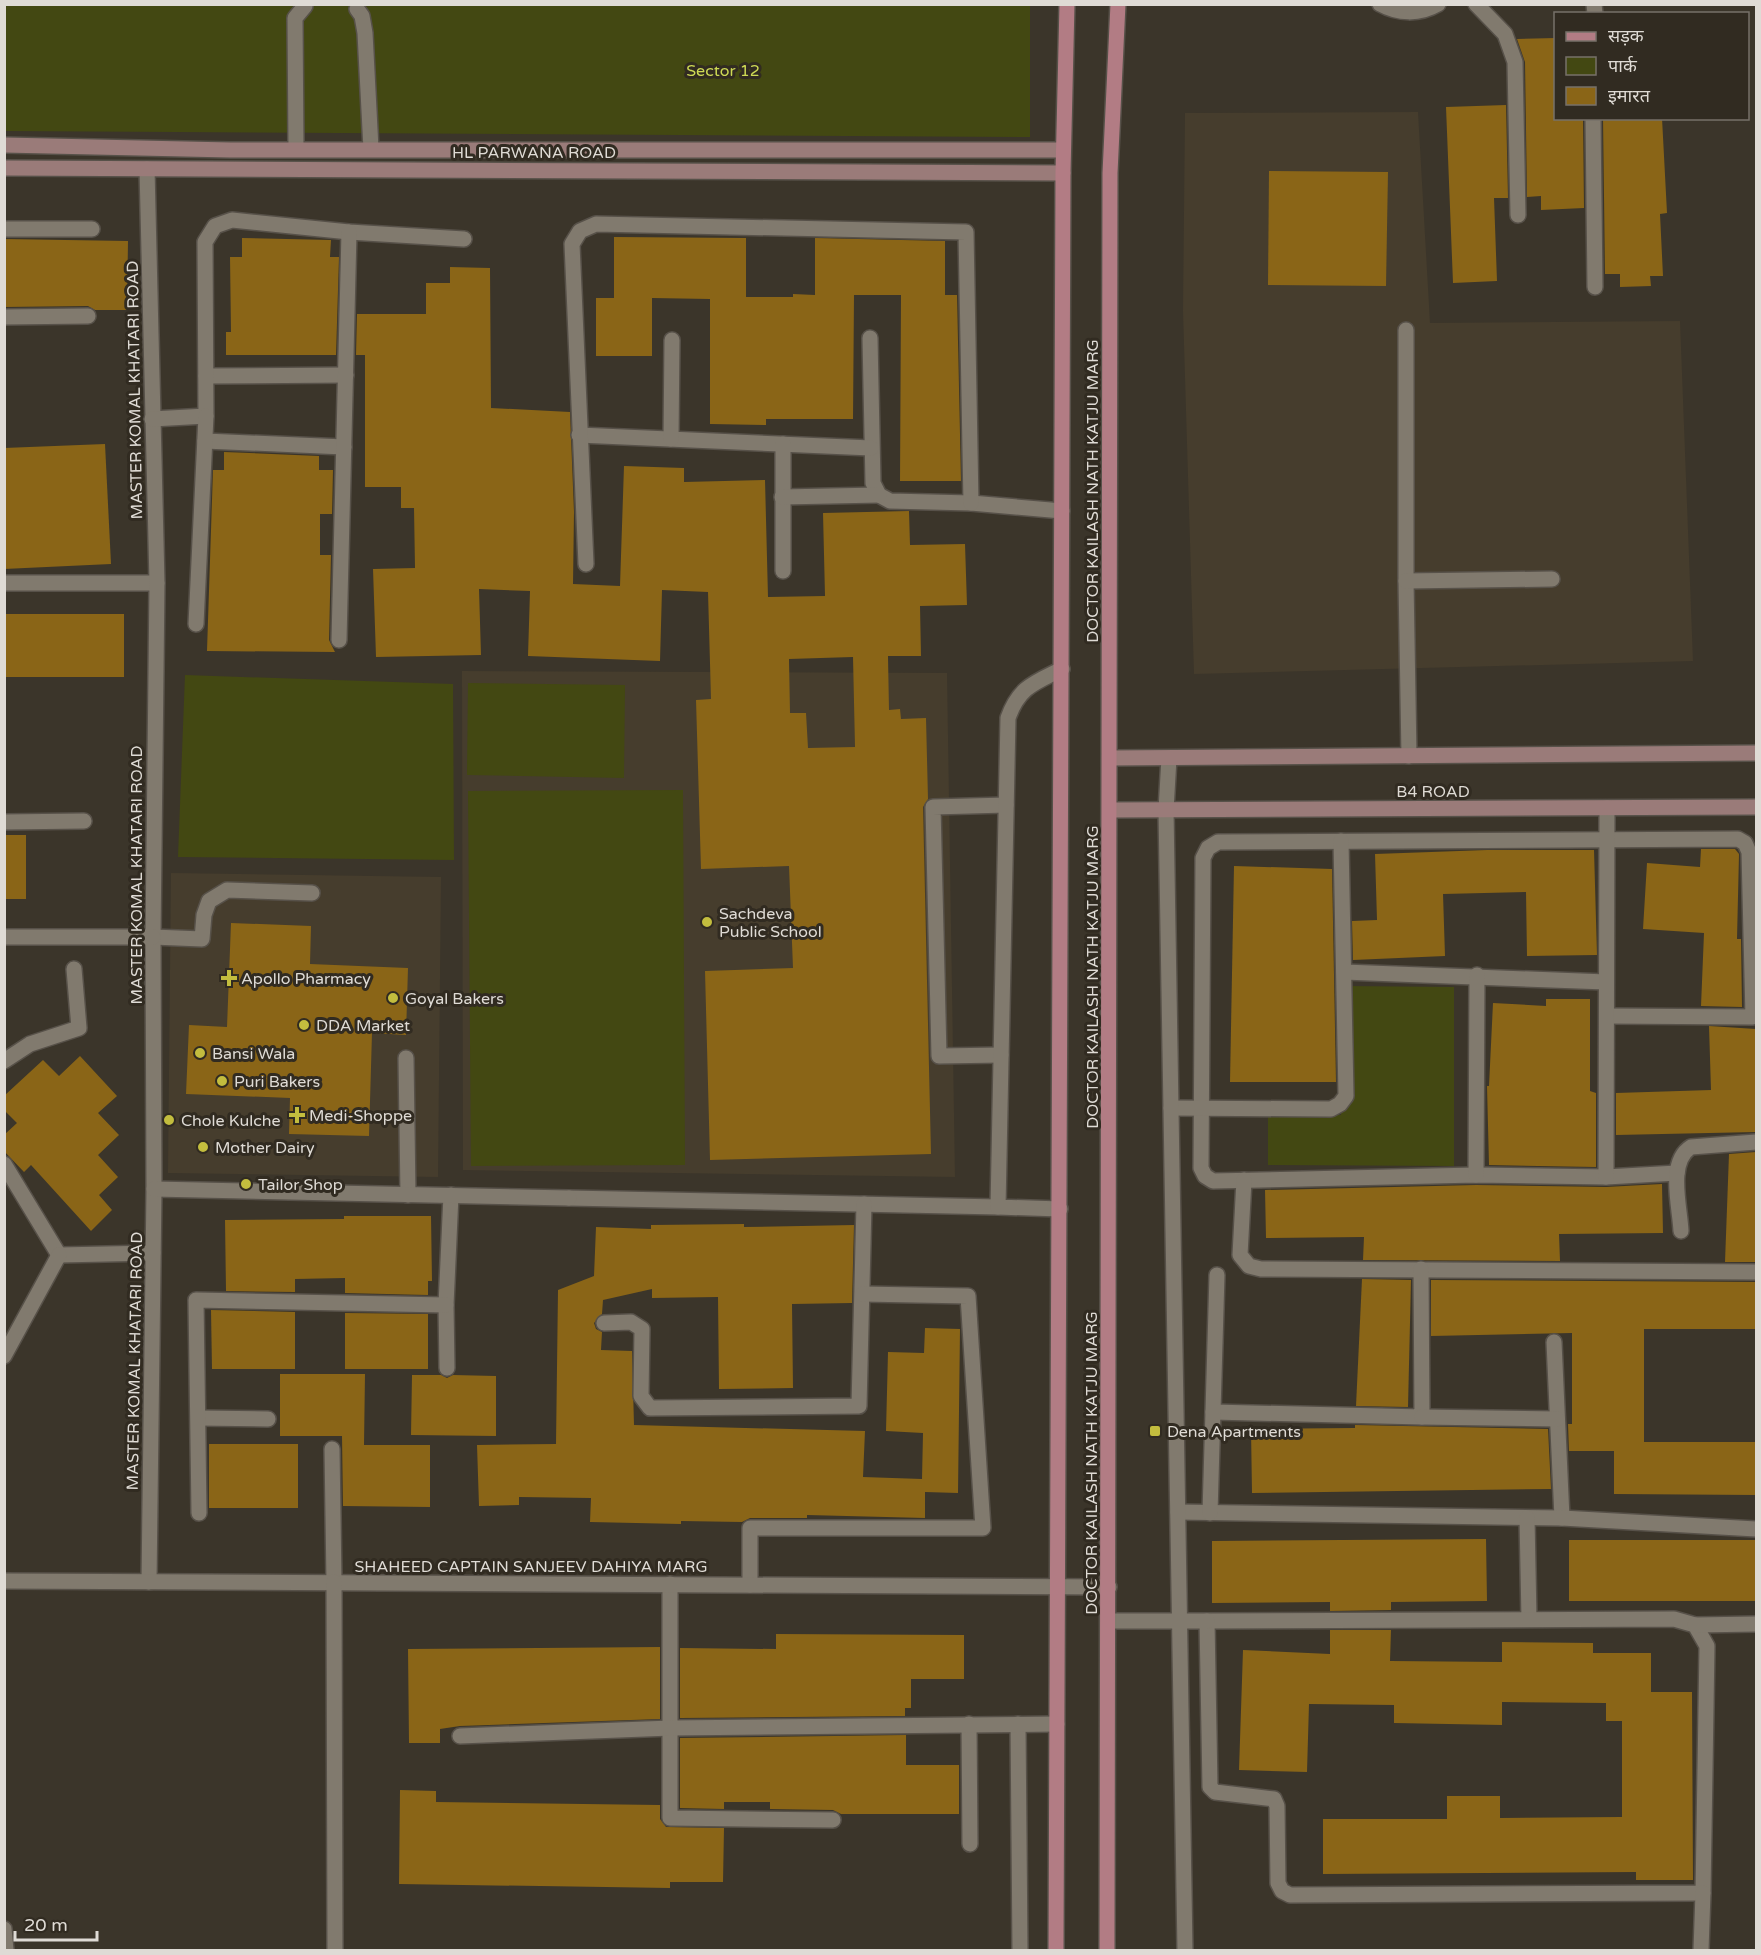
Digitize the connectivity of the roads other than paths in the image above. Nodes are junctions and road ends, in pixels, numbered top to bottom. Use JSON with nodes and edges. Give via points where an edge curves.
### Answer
{"nodes":[{"id":1,"x":1067,"y":4,"type":"edge"},
{"id":2,"x":1118,"y":4,"type":"edge"},
{"id":3,"x":1380,"y":4,"type":"edge"},
{"id":4,"x":1437,"y":4,"type":"edge"},
{"id":5,"x":1476,"y":4,"type":"edge"},
{"id":6,"x":305,"y":6,"type":"edge"},
{"id":7,"x":357,"y":9,"type":"dead end"},
{"id":8,"x":1593,"y":120,"type":"edge"},
{"id":9,"x":4,"y":145,"type":"edge"},
{"id":10,"x":296,"y":148,"type":"junction"},
{"id":11,"x":371,"y":149,"type":"junction"},
{"id":12,"x":1063,"y":150,"type":"junction"},
{"id":13,"x":4,"y":168,"type":"edge"},
{"id":14,"x":147,"y":169,"type":"junction"},
{"id":15,"x":1063,"y":173,"type":"junction"},
{"id":16,"x":1518,"y":214,"type":"dead end"},
{"id":17,"x":4,"y":229,"type":"edge"},
{"id":18,"x":92,"y":230,"type":"dead end"},
{"id":19,"x":349,"y":232,"type":"junction"},
{"id":20,"x":464,"y":238,"type":"dead end"},
{"id":21,"x":1595,"y":287,"type":"dead end"},
{"id":22,"x":88,"y":316,"type":"dead end"},
{"id":23,"x":4,"y":317,"type":"edge"},
{"id":24,"x":1406,"y":330,"type":"dead end"},
{"id":25,"x":870,"y":338,"type":"dead end"},
{"id":26,"x":672,"y":340,"type":"dead end"},
{"id":27,"x":345,"y":375,"type":"junction"},
{"id":28,"x":206,"y":376,"type":"junction"},
{"id":29,"x":206,"y":416,"type":"junction"},
{"id":30,"x":152,"y":419,"type":"junction"},
{"id":31,"x":579,"y":435,"type":"junction"},
{"id":32,"x":671,"y":439,"type":"junction"},
{"id":33,"x":205,"y":441,"type":"junction"},
{"id":34,"x":783,"y":444,"type":"junction"},
{"id":35,"x":344,"y":447,"type":"junction"},
{"id":36,"x":871,"y":448,"type":"junction"},
{"id":37,"x":879,"y":495,"type":"junction"},
{"id":38,"x":783,"y":497,"type":"junction"},
{"id":39,"x":972,"y":503,"type":"junction"},
{"id":40,"x":1062,"y":511,"type":"junction"},
{"id":41,"x":586,"y":564,"type":"dead end"},
{"id":42,"x":783,"y":571,"type":"dead end"},
{"id":43,"x":1552,"y":579,"type":"dead end"},
{"id":44,"x":1406,"y":581,"type":"junction"},
{"id":45,"x":4,"y":583,"type":"edge"},
{"id":46,"x":157,"y":583,"type":"junction"},
{"id":47,"x":196,"y":624,"type":"dead end"},
{"id":48,"x":339,"y":640,"type":"dead end"},
{"id":49,"x":1062,"y":669,"type":"junction"},
{"id":50,"x":1756,"y":753,"type":"edge"},
{"id":51,"x":1409,"y":756,"type":"junction"},
{"id":52,"x":1110,"y":758,"type":"junction"},
{"id":53,"x":1169,"y":758,"type":"junction"},
{"id":54,"x":1006,"y":805,"type":"junction"},
{"id":55,"x":1756,"y":807,"type":"edge"},
{"id":56,"x":1607,"y":808,"type":"junction"},
{"id":57,"x":1110,"y":810,"type":"junction"},
{"id":58,"x":1166,"y":810,"type":"junction"},
{"id":59,"x":84,"y":821,"type":"dead end"},
{"id":60,"x":4,"y":822,"type":"edge"},
{"id":61,"x":1607,"y":838,"type":"junction"},
{"id":62,"x":1341,"y":841,"type":"junction"},
{"id":63,"x":312,"y":893,"type":"dead end"},
{"id":64,"x":4,"y":937,"type":"edge"},
{"id":65,"x":153,"y":937,"type":"junction"},
{"id":66,"x":74,"y":969,"type":"dead end"},
{"id":67,"x":1344,"y":972,"type":"junction"},
{"id":68,"x":1477,"y":975,"type":"junction"},
{"id":69,"x":1606,"y":982,"type":"junction"},
{"id":70,"x":1606,"y":1016,"type":"junction"},
{"id":71,"x":1755,"y":1017,"type":"edge"},
{"id":72,"x":1001,"y":1055,"type":"junction"},
{"id":73,"x":406,"y":1058,"type":"dead end"},
{"id":74,"x":4,"y":1061,"type":"edge"},
{"id":75,"x":1171,"y":1108,"type":"junction"},
{"id":76,"x":1202,"y":1108,"type":"junction"},
{"id":77,"x":1756,"y":1142,"type":"edge"},
{"id":78,"x":4,"y":1164,"type":"edge"},
{"id":79,"x":1677,"y":1173,"type":"junction"},
{"id":80,"x":1476,"y":1175,"type":"junction"},
{"id":81,"x":1606,"y":1177,"type":"junction"},
{"id":82,"x":1244,"y":1180,"type":"junction"},
{"id":83,"x":154,"y":1189,"type":"junction"},
{"id":84,"x":408,"y":1195,"type":"junction"},
{"id":85,"x":451,"y":1195,"type":"junction"},
{"id":86,"x":864,"y":1204,"type":"junction"},
{"id":87,"x":998,"y":1208,"type":"junction"},
{"id":88,"x":1060,"y":1209,"type":"junction"},
{"id":89,"x":1681,"y":1231,"type":"dead end"},
{"id":90,"x":153,"y":1253,"type":"junction"},
{"id":91,"x":59,"y":1255,"type":"junction"},
{"id":92,"x":1420,"y":1269,"type":"junction"},
{"id":93,"x":1756,"y":1272,"type":"edge"},
{"id":94,"x":1217,"y":1275,"type":"dead end"},
{"id":95,"x":863,"y":1294,"type":"junction"},
{"id":96,"x":446,"y":1305,"type":"junction"},
{"id":97,"x":604,"y":1323,"type":"dead end"},
{"id":98,"x":1554,"y":1342,"type":"dead end"},
{"id":99,"x":4,"y":1356,"type":"edge"},
{"id":100,"x":447,"y":1368,"type":"dead end"},
{"id":101,"x":1213,"y":1412,"type":"junction"},
{"id":102,"x":1422,"y":1417,"type":"junction"},
{"id":103,"x":199,"y":1418,"type":"junction"},
{"id":104,"x":268,"y":1419,"type":"dead end"},
{"id":105,"x":1557,"y":1419,"type":"junction"},
{"id":106,"x":332,"y":1449,"type":"dead end"},
{"id":107,"x":1178,"y":1512,"type":"junction"},
{"id":108,"x":199,"y":1513,"type":"dead end"},
{"id":109,"x":1210,"y":1513,"type":"junction"},
{"id":110,"x":1527,"y":1518,"type":"junction"},
{"id":111,"x":1562,"y":1518,"type":"junction"},
{"id":112,"x":1756,"y":1529,"type":"edge"},
{"id":113,"x":4,"y":1581,"type":"edge"},
{"id":114,"x":148,"y":1582,"type":"junction"},
{"id":115,"x":334,"y":1582,"type":"junction"},
{"id":116,"x":670,"y":1584,"type":"junction"},
{"id":117,"x":750,"y":1585,"type":"junction"},
{"id":118,"x":1058,"y":1587,"type":"junction"},
{"id":119,"x":1109,"y":1587,"type":"junction"},
{"id":120,"x":1529,"y":1619,"type":"junction"},
{"id":121,"x":1180,"y":1620,"type":"junction"},
{"id":122,"x":1109,"y":1621,"type":"junction"},
{"id":123,"x":1207,"y":1621,"type":"junction"},
{"id":124,"x":1756,"y":1624,"type":"edge"},
{"id":125,"x":1695,"y":1625,"type":"junction"},
{"id":126,"x":969,"y":1724,"type":"junction"},
{"id":127,"x":1018,"y":1724,"type":"junction"},
{"id":128,"x":1057,"y":1724,"type":"junction"},
{"id":129,"x":671,"y":1728,"type":"junction"},
{"id":130,"x":460,"y":1736,"type":"dead end"},
{"id":131,"x":834,"y":1820,"type":"dead end"},
{"id":132,"x":970,"y":1844,"type":"dead end"},
{"id":133,"x":1703,"y":1893,"type":"junction"},
{"id":134,"x":4,"y":1929,"type":"edge"},
{"id":135,"x":6,"y":1950,"type":"edge"},
{"id":136,"x":334,"y":1950,"type":"edge"},
{"id":137,"x":1020,"y":1950,"type":"edge"},
{"id":138,"x":1056,"y":1950,"type":"edge"},
{"id":139,"x":1107,"y":1950,"type":"edge"},
{"id":140,"x":1185,"y":1950,"type":"edge"},
{"id":141,"x":1701,"y":1950,"type":"edge"}],
"edges":[{"from":1,"to":12,"type":"main road","name":"DOCTOR KAILASH NATH KATJU MARG"},
{"from":2,"to":52,"type":"main road","name":"DOCTOR KAILASH NATH KATJU MARG","via":[[1110,173]]},
{"from":3,"to":4,"type":"street","via":[[1414,13]]},
{"from":5,"to":16,"type":"street","via":[[1505,34],[1515,62]]},
{"from":6,"to":10,"type":"street","via":[[295,18]]},
{"from":7,"to":11,"type":"street","via":[[366,33]]},
{"from":8,"to":21,"type":"street"},
{"from":9,"to":10,"type":"street"},
{"from":10,"to":11,"type":"street"},
{"from":11,"to":12,"type":"street"},
{"from":12,"to":15,"type":"main road","name":"DOCTOR KAILASH NATH KATJU MARG"},
{"from":13,"to":14,"type":"street","name":"HL PARWANA ROAD"},
{"from":14,"to":15,"type":"street","name":"HL PARWANA ROAD"},
{"from":14,"to":30,"type":"street","name":"MASTER KOMAL KHATARI ROAD"},
{"from":15,"to":40,"type":"main road","name":"DOCTOR KAILASH NATH KATJU MARG"},
{"from":17,"to":18,"type":"street"},
{"from":19,"to":20,"type":"street"},
{"from":19,"to":27,"type":"street"},
{"from":19,"to":28,"type":"street","via":[[232,220],[215,226],[205,242]]},
{"from":22,"to":23,"type":"street"},
{"from":24,"to":44,"type":"street"},
{"from":25,"to":36,"type":"street"},
{"from":26,"to":32,"type":"street"},
{"from":27,"to":28,"type":"street"},
{"from":27,"to":35,"type":"street"},
{"from":28,"to":29,"type":"street"},
{"from":29,"to":30,"type":"street"},
{"from":29,"to":33,"type":"street"},
{"from":30,"to":46,"type":"street","name":"MASTER KOMAL KHATARI ROAD"},
{"from":31,"to":32,"type":"street"},
{"from":31,"to":39,"type":"street","via":[[572,244],[580,231],[596,224],[966,232]]},
{"from":31,"to":41,"type":"street"},
{"from":32,"to":34,"type":"street"},
{"from":33,"to":35,"type":"street"},
{"from":33,"to":47,"type":"street"},
{"from":34,"to":36,"type":"street"},
{"from":34,"to":38,"type":"street"},
{"from":35,"to":48,"type":"street"},
{"from":36,"to":37,"type":"street","via":[[873,483]]},
{"from":37,"to":38,"type":"street"},
{"from":37,"to":39,"type":"street","via":[[890,501]]},
{"from":38,"to":42,"type":"street"},
{"from":39,"to":40,"type":"street"},
{"from":40,"to":49,"type":"main road","name":"DOCTOR KAILASH NATH KATJU MARG"},
{"from":43,"to":44,"type":"street"},
{"from":44,"to":51,"type":"street"},
{"from":45,"to":46,"type":"street"},
{"from":46,"to":65,"type":"street","name":"MASTER KOMAL KHATARI ROAD"},
{"from":49,"to":54,"type":"street","via":[[1028,686],[1014,699],[1008,718]]},
{"from":49,"to":88,"type":"main road","name":"DOCTOR KAILASH NATH KATJU MARG"},
{"from":50,"to":51,"type":"street"},
{"from":51,"to":53,"type":"street"},
{"from":52,"to":53,"type":"street"},
{"from":52,"to":57,"type":"main road","name":"DOCTOR KAILASH NATH KATJU MARG"},
{"from":53,"to":58,"type":"street"},
{"from":54,"to":72,"type":"street"},
{"from":54,"to":72,"type":"street","via":[[933,807],[939,1056]]},
{"from":55,"to":56,"type":"street","name":"B4 ROAD"},
{"from":56,"to":58,"type":"street","name":"B4 ROAD"},
{"from":56,"to":61,"type":"street"},
{"from":57,"to":58,"type":"street","name":"B4 ROAD"},
{"from":57,"to":119,"type":"main road","name":"DOCTOR KAILASH NATH KATJU MARG"},
{"from":58,"to":75,"type":"street"},
{"from":59,"to":60,"type":"street"},
{"from":61,"to":62,"type":"street"},
{"from":61,"to":69,"type":"street"},
{"from":61,"to":71,"type":"street","via":[[1738,839],[1745,843],[1749,852]]},
{"from":62,"to":67,"type":"street"},
{"from":62,"to":76,"type":"street","via":[[1218,842],[1208,848],[1203,858]]},
{"from":63,"to":65,"type":"street","via":[[227,890],[209,901],[202,939]]},
{"from":64,"to":65,"type":"street"},
{"from":65,"to":83,"type":"street","name":"MASTER KOMAL KHATARI ROAD"},
{"from":66,"to":74,"type":"street","via":[[79,1028],[30,1044]]},
{"from":67,"to":68,"type":"street"},
{"from":67,"to":76,"type":"street","via":[[1346,1096],[1340,1104],[1330,1109]]},
{"from":68,"to":69,"type":"street"},
{"from":68,"to":80,"type":"street"},
{"from":69,"to":70,"type":"street"},
{"from":70,"to":71,"type":"street"},
{"from":70,"to":81,"type":"street"},
{"from":72,"to":87,"type":"street"},
{"from":73,"to":84,"type":"street"},
{"from":75,"to":76,"type":"street"},
{"from":75,"to":107,"type":"street"},
{"from":76,"to":82,"type":"street","via":[[1201,1168],[1205,1176],[1213,1181]]},
{"from":77,"to":79,"type":"street","via":[[1692,1147],[1683,1152]]},
{"from":78,"to":91,"type":"street"},
{"from":79,"to":81,"type":"street"},
{"from":79,"to":89,"type":"street"},
{"from":80,"to":81,"type":"street"},
{"from":80,"to":82,"type":"street"},
{"from":82,"to":92,"type":"street","via":[[1240,1255],[1249,1266],[1292,1270]]},
{"from":83,"to":84,"type":"street"},
{"from":83,"to":90,"type":"street","name":"MASTER KOMAL KHATARI ROAD"},
{"from":84,"to":85,"type":"street"},
{"from":85,"to":86,"type":"street"},
{"from":85,"to":96,"type":"street"},
{"from":86,"to":87,"type":"street"},
{"from":86,"to":95,"type":"street"},
{"from":87,"to":88,"type":"street"},
{"from":88,"to":118,"type":"main road","name":"DOCTOR KAILASH NATH KATJU MARG"},
{"from":90,"to":91,"type":"street"},
{"from":90,"to":114,"type":"street","name":"MASTER KOMAL KHATARI ROAD"},
{"from":91,"to":99,"type":"street"},
{"from":92,"to":93,"type":"street"},
{"from":92,"to":102,"type":"street"},
{"from":94,"to":101,"type":"street"},
{"from":95,"to":97,"type":"street","via":[[859,1406],[650,1408],[641,1396],[642,1329],[631,1322]]},
{"from":95,"to":117,"type":"street","via":[[968,1296],[983,1528],[750,1528]]},
{"from":96,"to":100,"type":"street"},
{"from":96,"to":103,"type":"street","via":[[196,1300]]},
{"from":98,"to":105,"type":"street"},
{"from":101,"to":102,"type":"street"},
{"from":101,"to":109,"type":"street"},
{"from":102,"to":105,"type":"street"},
{"from":103,"to":104,"type":"street"},
{"from":103,"to":108,"type":"street"},
{"from":105,"to":111,"type":"street"},
{"from":106,"to":115,"type":"street"},
{"from":107,"to":109,"type":"street"},
{"from":107,"to":121,"type":"street"},
{"from":109,"to":110,"type":"street"},
{"from":110,"to":111,"type":"street"},
{"from":110,"to":120,"type":"street"},
{"from":111,"to":112,"type":"street"},
{"from":113,"to":114,"type":"street","name":"SHAHEED CAPTAIN SANJEEV DAHIYA MARG"},
{"from":114,"to":115,"type":"street","name":"SHAHEED CAPTAIN SANJEEV DAHIYA MARG"},
{"from":115,"to":116,"type":"street","name":"SHAHEED CAPTAIN SANJEEV DAHIYA MARG"},
{"from":115,"to":136,"type":"street"},
{"from":116,"to":117,"type":"street","name":"SHAHEED CAPTAIN SANJEEV DAHIYA MARG"},
{"from":116,"to":129,"type":"street"},
{"from":117,"to":118,"type":"street","name":"SHAHEED CAPTAIN SANJEEV DAHIYA MARG"},
{"from":118,"to":119,"type":"street","name":"SHAHEED CAPTAIN SANJEEV DAHIYA MARG"},
{"from":118,"to":128,"type":"main road","name":"DOCTOR KAILASH NATH KATJU MARG"},
{"from":119,"to":122,"type":"main road","name":"DOCTOR KAILASH NATH KATJU MARG"},
{"from":120,"to":123,"type":"street"},
{"from":120,"to":125,"type":"street","via":[[1674,1618]]},
{"from":121,"to":122,"type":"street"},
{"from":121,"to":123,"type":"street"},
{"from":121,"to":140,"type":"street"},
{"from":122,"to":139,"type":"main road","name":"DOCTOR KAILASH NATH KATJU MARG"},
{"from":123,"to":133,"type":"street","via":[[1208,1781],[1215,1792],[1274,1799],[1278,1883],[1282,1891],[1290,1895]]},
{"from":124,"to":125,"type":"street"},
{"from":125,"to":133,"type":"street","via":[[1707,1646]]},
{"from":126,"to":127,"type":"street"},
{"from":126,"to":129,"type":"street"},
{"from":126,"to":132,"type":"street"},
{"from":127,"to":128,"type":"street"},
{"from":127,"to":137,"type":"street"},
{"from":128,"to":138,"type":"main road","name":"DOCTOR KAILASH NATH KATJU MARG"},
{"from":129,"to":130,"type":"street"},
{"from":129,"to":131,"type":"street","via":[[670,1818]]},
{"from":133,"to":141,"type":"street"},
{"from":134,"to":135,"type":"street"}]}
